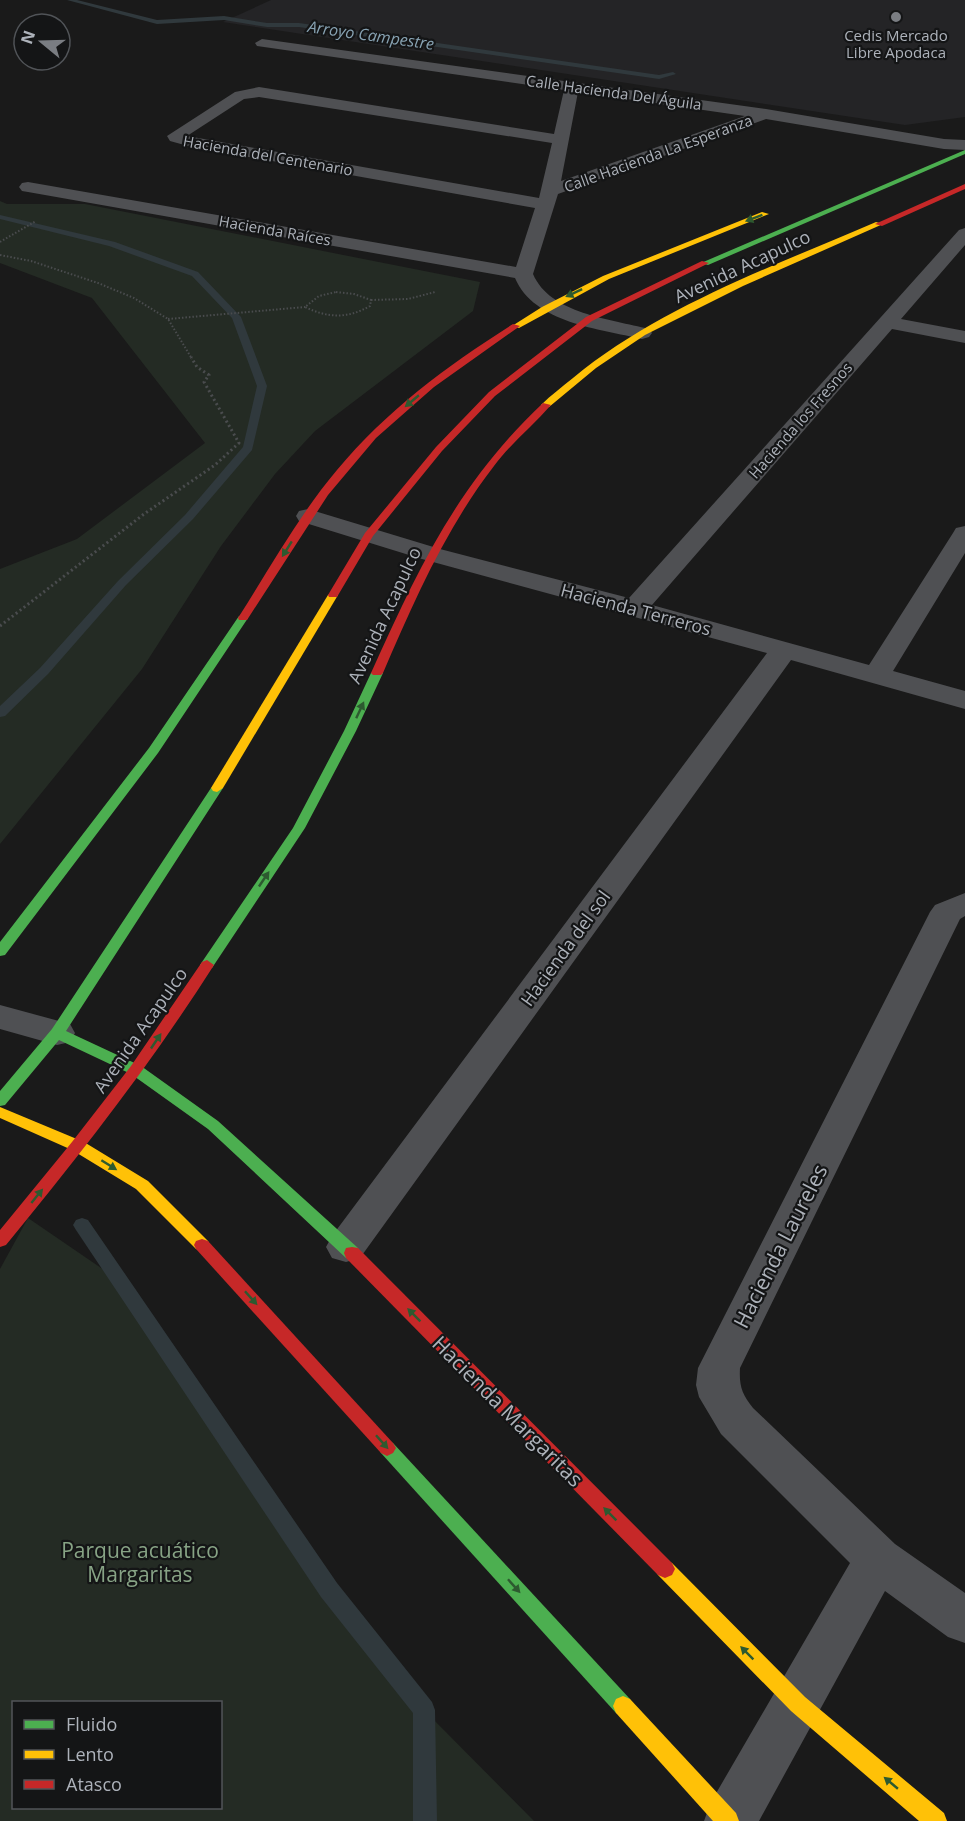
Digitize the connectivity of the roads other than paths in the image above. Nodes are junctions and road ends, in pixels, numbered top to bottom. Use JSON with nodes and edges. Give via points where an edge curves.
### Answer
{"nodes":[{"id":1,"x":262,"y":43,"type":"dead end"},
{"id":2,"x":572,"y":86,"type":"junction"},
{"id":3,"x":766,"y":114,"type":"junction"},
{"id":4,"x":965,"y":137,"type":"edge"},
{"id":5,"x":561,"y":140,"type":"junction"},
{"id":6,"x":944,"y":144,"type":"junction"},
{"id":7,"x":965,"y":145,"type":"edge"},
{"id":8,"x":922,"y":152,"type":"dead end"},
{"id":9,"x":965,"y":152,"type":"edge"},
{"id":10,"x":965,"y":186,"type":"edge"},
{"id":11,"x":28,"y":187,"type":"dead end"},
{"id":12,"x":548,"y":198,"type":"junction"},
{"id":13,"x":780,"y":208,"type":"dead end"},
{"id":14,"x":965,"y":234,"type":"edge"},
{"id":15,"x":523,"y":274,"type":"junction"},
{"id":16,"x":548,"y":305,"type":"junction"},
{"id":17,"x":589,"y":319,"type":"junction"},
{"id":18,"x":885,"y":322,"type":"junction"},
{"id":19,"x":642,"y":333,"type":"junction"},
{"id":20,"x":965,"y":337,"type":"edge"},
{"id":21,"x":308,"y":516,"type":"junction"},
{"id":22,"x":965,"y":533,"type":"edge"},
{"id":23,"x":369,"y":535,"type":"junction"},
{"id":24,"x":431,"y":554,"type":"junction"},
{"id":25,"x":635,"y":608,"type":"junction"},
{"id":26,"x":784,"y":650,"type":"junction"},
{"id":27,"x":876,"y":676,"type":"junction"},
{"id":28,"x":965,"y":700,"type":"edge"},
{"id":29,"x":965,"y":903,"type":"edge"},
{"id":30,"x":0,"y":952,"type":"edge"},
{"id":31,"x":0,"y":1017,"type":"edge"},
{"id":32,"x":57,"y":1033,"type":"junction"},
{"id":33,"x":136,"y":1070,"type":"junction"},
{"id":34,"x":0,"y":1101,"type":"edge"},
{"id":35,"x":0,"y":1112,"type":"edge"},
{"id":36,"x":78,"y":1146,"type":"junction"},
{"id":37,"x":0,"y":1241,"type":"edge"},
{"id":38,"x":346,"y":1247,"type":"junction"},
{"id":39,"x":878,"y":1559,"type":"junction"},
{"id":40,"x":965,"y":1621,"type":"edge"},
{"id":41,"x":798,"y":1704,"type":"junction"},
{"id":42,"x":729,"y":1821,"type":"edge"},
{"id":43,"x":936,"y":1821,"type":"edge"}],
"edges":[{"from":1,"to":2,"type":"street","name":"Calle Hacienda Del Águila"},
{"from":2,"to":3,"type":"street","name":"Calle Hacienda Del Águila"},
{"from":2,"to":5,"type":"street"},
{"from":3,"to":6,"type":"street","name":"Calle Hacienda Del Águila"},
{"from":3,"to":12,"type":"street","name":"Calle Hacienda La Esperanza"},
{"from":4,"to":6,"type":"street"},
{"from":5,"to":12,"type":"street"},
{"from":5,"to":12,"type":"street","name":"Hacienda del Centenario","via":[[259,92],[240,95],[176,136]]},
{"from":6,"to":7,"type":"street","name":"Calle Hacienda Del Águila"},
{"from":6,"to":8,"type":"street"},
{"from":9,"to":17,"type":"street","name":"Avenida Acapulco","via":[[705,263]]},
{"from":10,"to":19,"type":"street","name":"Avenida Acapulco","via":[[740,285]]},
{"from":11,"to":15,"type":"street","name":"Hacienda Raíces"},
{"from":12,"to":15,"type":"street"},
{"from":13,"to":16,"type":"street","name":"Avenida Acapulco","one_way":true,"via":[[639,263]]},
{"from":14,"to":18,"type":"street","name":"Hacienda los Fresnos"},
{"from":15,"to":16,"type":"street","via":[[532,293]]},
{"from":16,"to":17,"type":"street"},
{"from":16,"to":21,"type":"street","name":"Avenida Acapulco","one_way":true,"via":[[471,354],[404,408],[355,455]]},
{"from":17,"to":19,"type":"street"},
{"from":17,"to":23,"type":"street","name":"Avenida Acapulco","via":[[492,394],[439,449]]},
{"from":18,"to":20,"type":"street"},
{"from":18,"to":25,"type":"street","name":"Hacienda los Fresnos"},
{"from":19,"to":24,"type":"street","name":"Avenida Acapulco","via":[[593,366],[532,417],[488,466]]},
{"from":21,"to":23,"type":"street","name":"Hacienda Terreros"},
{"from":21,"to":30,"type":"street","name":"Avenida Acapulco","one_way":true,"via":[[154,750]]},
{"from":22,"to":27,"type":"street"},
{"from":23,"to":24,"type":"street","name":"Hacienda Terreros"},
{"from":23,"to":32,"type":"street","name":"Avenida Acapulco","via":[[223,779]]},
{"from":24,"to":25,"type":"street","name":"Hacienda Terreros"},
{"from":33,"to":24,"type":"street","name":"Avenida Acapulco","one_way":true,"via":[[299,828],[350,731]]},
{"from":25,"to":26,"type":"street","name":"Hacienda Terreros"},
{"from":26,"to":27,"type":"street","name":"Hacienda Terreros"},
{"from":26,"to":38,"type":"street","name":"Hacienda del sol"},
{"from":27,"to":28,"type":"street","name":"Hacienda Terreros"},
{"from":29,"to":39,"type":"street","name":"Hacienda Laureles","via":[[947,912],[719,1368],[716,1383],[720,1399],[737,1421]]},
{"from":31,"to":32,"type":"street","name":"Hacienda Margaritas"},
{"from":32,"to":33,"type":"street","name":"Hacienda Margaritas"},
{"from":32,"to":34,"type":"street"},
{"from":33,"to":36,"type":"street","name":"Avenida Acapulco"},
{"from":33,"to":38,"type":"street","name":"Hacienda Margaritas","via":[[213,1125]]},
{"from":35,"to":36,"type":"street"},
{"from":37,"to":36,"type":"street","name":"Avenida Acapulco","one_way":true},
{"from":36,"to":42,"type":"street","one_way":true,"via":[[141,1185],[185,1226]]},
{"from":41,"to":38,"type":"street","name":"Hacienda Margaritas","one_way":true},
{"from":39,"to":40,"type":"street","name":"Hacienda Laureles"},
{"from":39,"to":41,"type":"street"},
{"from":41,"to":42,"type":"street"},
{"from":43,"to":41,"type":"street","name":"Hacienda Margaritas","one_way":true}]}
